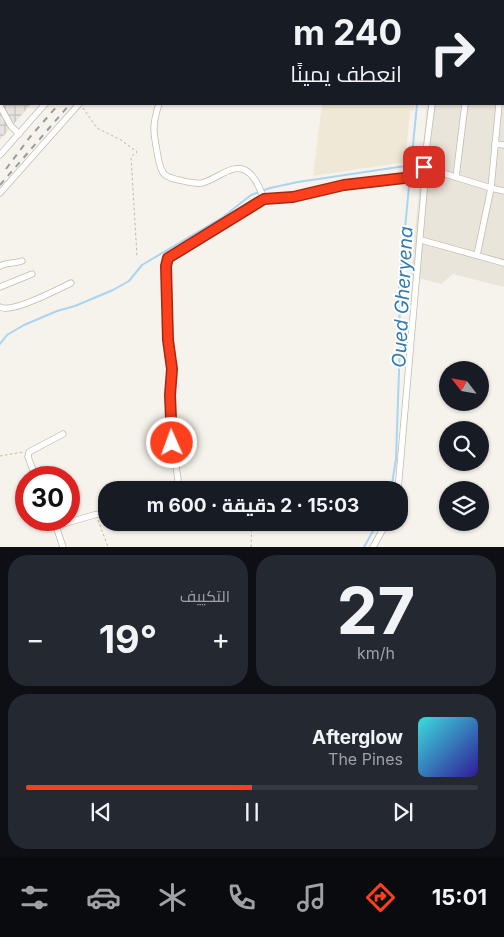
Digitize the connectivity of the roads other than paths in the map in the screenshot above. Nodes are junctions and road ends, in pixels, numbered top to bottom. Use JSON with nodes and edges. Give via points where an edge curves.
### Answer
{"nodes":[{"id":1,"x":45,"y":105,"type":"edge"},
{"id":2,"x":79,"y":105,"type":"edge"},
{"id":3,"x":159,"y":105,"type":"edge"},
{"id":4,"x":432,"y":105,"type":"edge"},
{"id":5,"x":465,"y":105,"type":"edge"},
{"id":6,"x":498,"y":105,"type":"edge"},
{"id":7,"x":0,"y":106,"type":"edge"},
{"id":8,"x":19,"y":134,"type":"junction"},
{"id":9,"x":495,"y":144,"type":"junction"},
{"id":10,"x":504,"y":145,"type":"edge"},
{"id":11,"x":0,"y":155,"type":"edge"},
{"id":12,"x":425,"y":167,"type":"junction"},
{"id":13,"x":456,"y":177,"type":"junction"},
{"id":14,"x":491,"y":188,"type":"junction"},
{"id":15,"x":504,"y":191,"type":"edge"},
{"id":16,"x":0,"y":193,"type":"edge"},
{"id":17,"x":264,"y":199,"type":"junction"},
{"id":18,"x":421,"y":240,"type":"dead end"},
{"id":19,"x":477,"y":255,"type":"junction"},
{"id":20,"x":22,"y":261,"type":"dead end"},
{"id":21,"x":504,"y":263,"type":"edge"},
{"id":22,"x":0,"y":266,"type":"edge"},
{"id":23,"x":32,"y":274,"type":"dead end"},
{"id":24,"x":71,"y":283,"type":"dead end"},
{"id":25,"x":0,"y":287,"type":"edge"},
{"id":26,"x":0,"y":307,"type":"edge"},
{"id":27,"x":63,"y":434,"type":"dead end"},
{"id":28,"x":32,"y":466,"type":"edge"},
{"id":29,"x":177,"y":481,"type":"edge"},
{"id":30,"x":399,"y":481,"type":"edge"},
{"id":31,"x":98,"y":514,"type":"edge"},
{"id":32,"x":80,"y":518,"type":"edge"},
{"id":33,"x":58,"y":531,"type":"edge"},
{"id":34,"x":381,"y":531,"type":"edge"},
{"id":35,"x":63,"y":547,"type":"edge"},
{"id":36,"x":373,"y":547,"type":"edge"}],
"edges":[{"from":1,"to":8,"type":"street"},
{"from":2,"to":16,"type":"street"},
{"from":3,"to":17,"type":"street","via":[[153,128],[160,168],[167,177],[198,183],[241,169],[251,174]]},
{"from":4,"to":12,"type":"street"},
{"from":5,"to":13,"type":"street"},
{"from":6,"to":9,"type":"street"},
{"from":7,"to":8,"type":"street"},
{"from":8,"to":11,"type":"street"},
{"from":9,"to":10,"type":"street"},
{"from":9,"to":14,"type":"street"},
{"from":12,"to":13,"type":"street"},
{"from":12,"to":17,"type":"street","via":[[413,177]]},
{"from":12,"to":30,"type":"street"},
{"from":13,"to":14,"type":"street"},
{"from":14,"to":15,"type":"street"},
{"from":14,"to":19,"type":"street"},
{"from":17,"to":29,"type":"street","via":[[166,262],[172,443]]},
{"from":18,"to":19,"type":"street"},
{"from":19,"to":21,"type":"street"},
{"from":20,"to":22,"type":"street"},
{"from":23,"to":25,"type":"street"},
{"from":24,"to":26,"type":"street","via":[[40,298],[7,309]]},
{"from":27,"to":28,"type":"street","via":[[28,454]]},
{"from":31,"to":32,"type":"street"},
{"from":33,"to":35,"type":"street"},
{"from":34,"to":36,"type":"street"}]}
